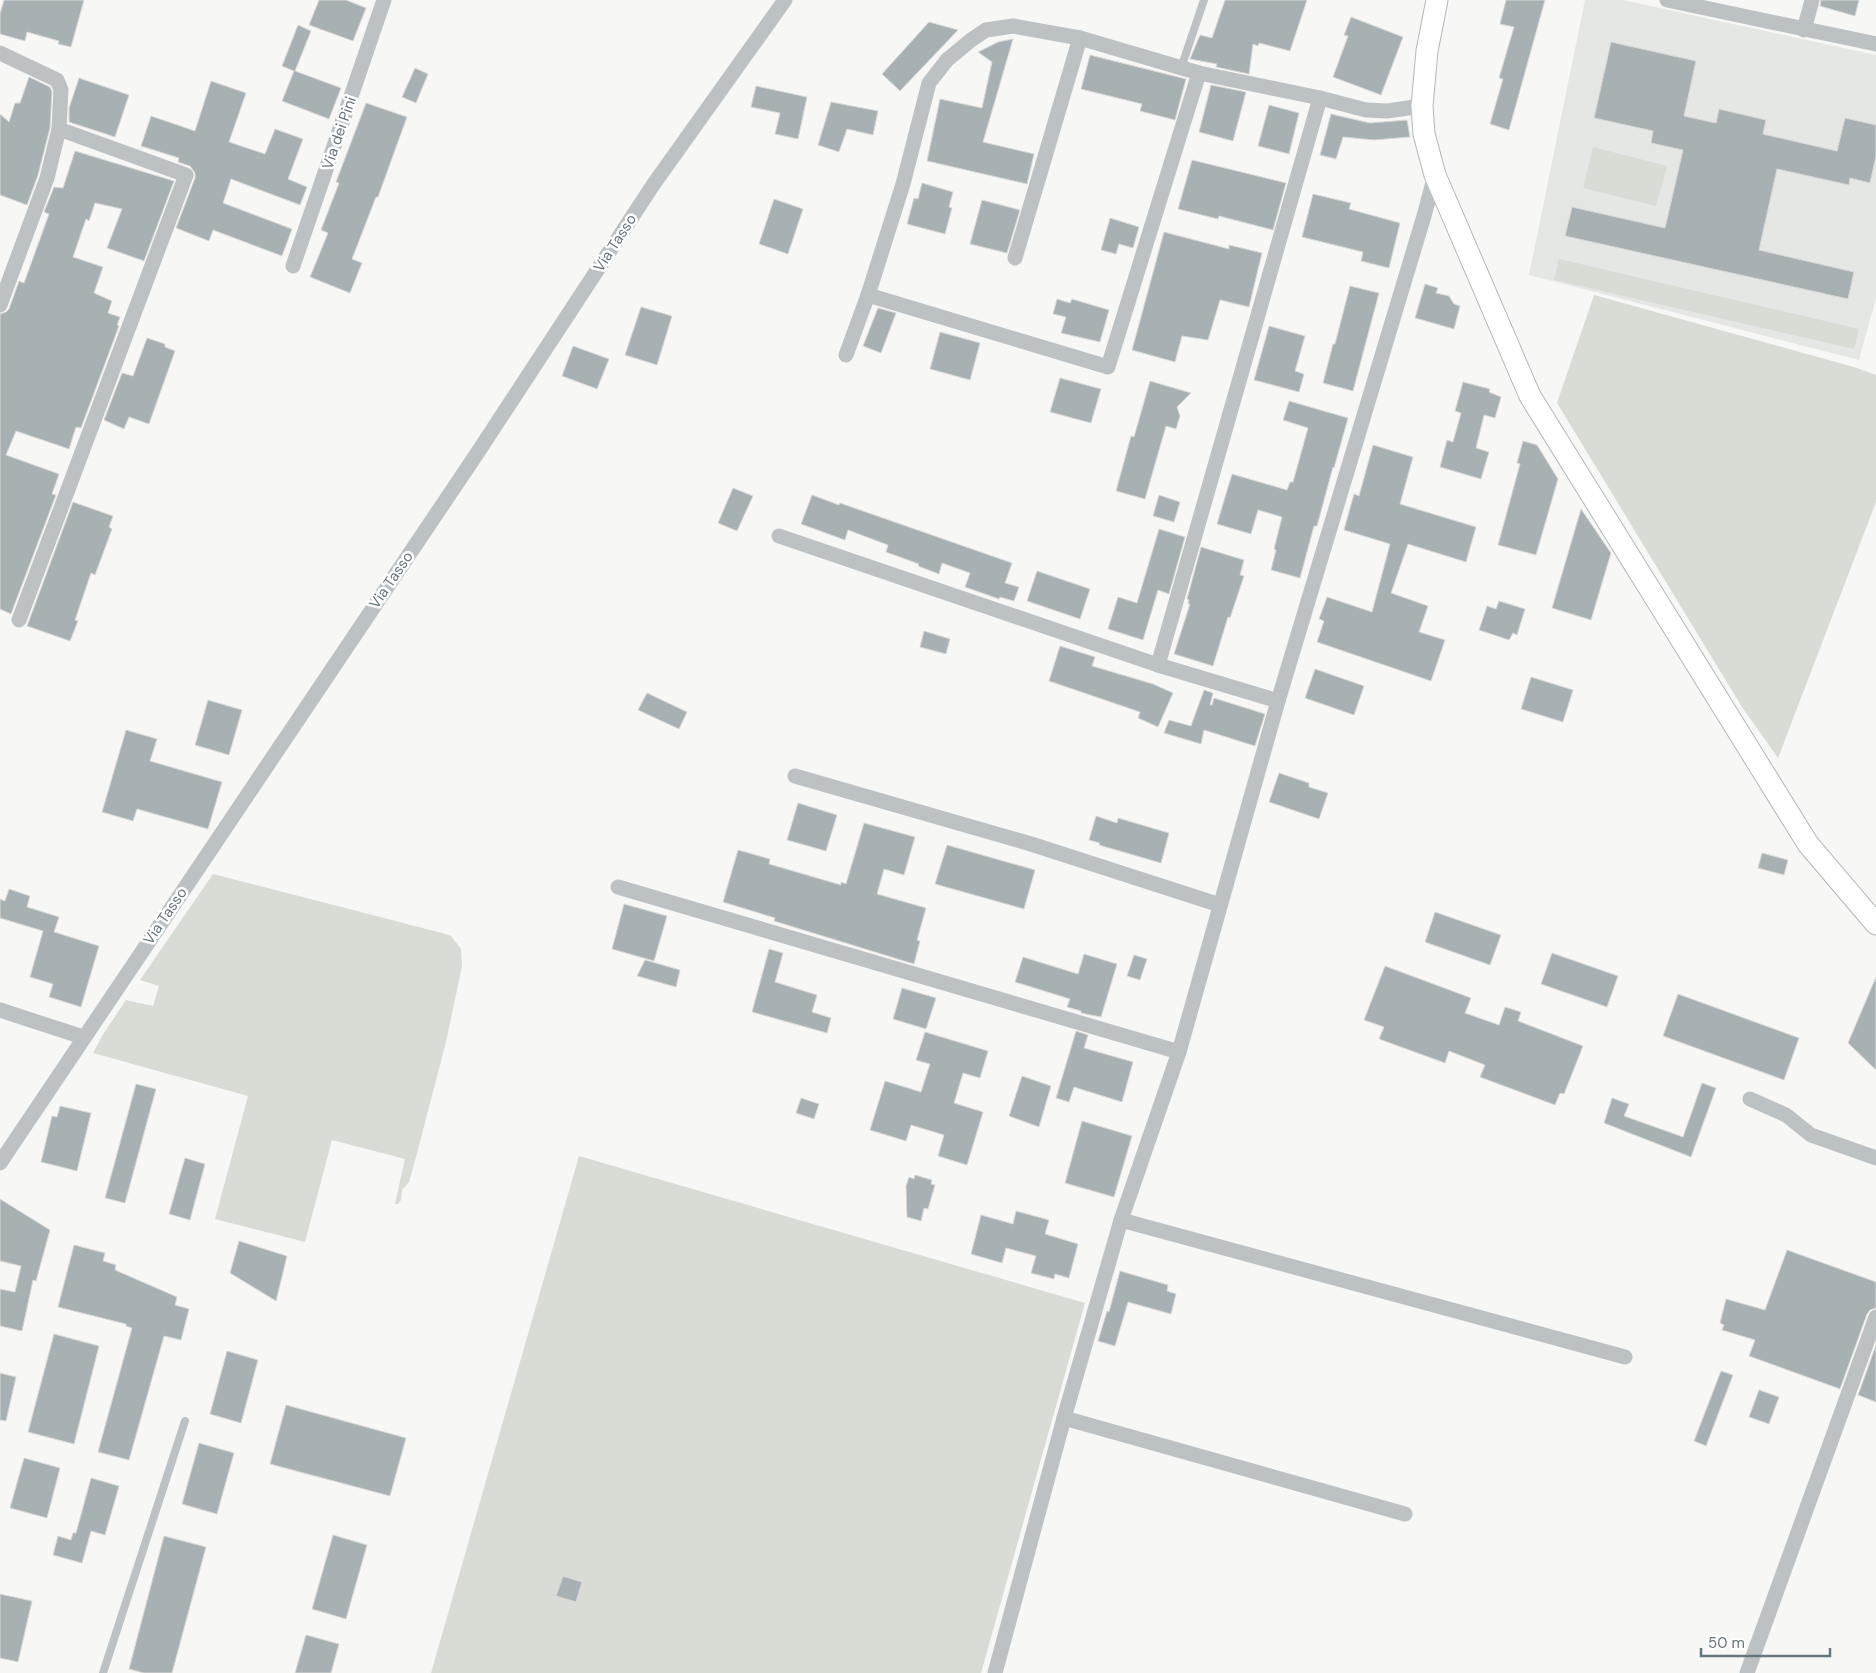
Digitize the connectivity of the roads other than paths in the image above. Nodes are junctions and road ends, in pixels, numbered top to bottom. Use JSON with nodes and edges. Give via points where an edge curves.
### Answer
{"nodes":[{"id":1,"x":384,"y":0,"type":"edge"},
{"id":2,"x":785,"y":0,"type":"edge"},
{"id":3,"x":1204,"y":0,"type":"edge"},
{"id":4,"x":1437,"y":0,"type":"edge"},
{"id":5,"x":1667,"y":0,"type":"edge"},
{"id":6,"x":1812,"y":0,"type":"edge"},
{"id":7,"x":1704,"y":4,"type":"edge"},
{"id":8,"x":1804,"y":30,"type":"junction"},
{"id":9,"x":1080,"y":38,"type":"junction"},
{"id":10,"x":1876,"y":44,"type":"edge"},
{"id":11,"x":0,"y":53,"type":"edge"},
{"id":12,"x":1181,"y":68,"type":"junction"},
{"id":13,"x":1200,"y":73,"type":"junction"},
{"id":14,"x":1320,"y":98,"type":"junction"},
{"id":15,"x":1422,"y":106,"type":"junction"},
{"id":16,"x":59,"y":129,"type":"junction"},
{"id":17,"x":1434,"y":175,"type":"junction"},
{"id":18,"x":1015,"y":258,"type":"dead end"},
{"id":19,"x":293,"y":266,"type":"dead end"},
{"id":20,"x":868,"y":294,"type":"junction"},
{"id":21,"x":0,"y":305,"type":"edge"},
{"id":22,"x":846,"y":355,"type":"dead end"},
{"id":23,"x":780,"y":536,"type":"dead end"},
{"id":24,"x":19,"y":620,"type":"dead end"},
{"id":25,"x":1158,"y":665,"type":"junction"},
{"id":26,"x":1278,"y":701,"type":"junction"},
{"id":27,"x":795,"y":776,"type":"dead end"},
{"id":28,"x":618,"y":887,"type":"dead end"},
{"id":29,"x":1220,"y":905,"type":"junction"},
{"id":30,"x":1876,"y":924,"type":"edge"},
{"id":31,"x":0,"y":1010,"type":"edge"},
{"id":32,"x":84,"y":1037,"type":"junction"},
{"id":33,"x":1178,"y":1052,"type":"junction"},
{"id":34,"x":1750,"y":1099,"type":"dead end"},
{"id":35,"x":1876,"y":1158,"type":"edge"},
{"id":36,"x":0,"y":1163,"type":"edge"},
{"id":37,"x":1121,"y":1220,"type":"junction"},
{"id":38,"x":1876,"y":1317,"type":"edge"},
{"id":39,"x":1625,"y":1357,"type":"dead end"},
{"id":40,"x":1064,"y":1418,"type":"junction"},
{"id":41,"x":185,"y":1421,"type":"dead end"},
{"id":42,"x":1405,"y":1514,"type":"dead end"},
{"id":43,"x":103,"y":1673,"type":"edge"},
{"id":44,"x":995,"y":1673,"type":"edge"},
{"id":45,"x":1747,"y":1673,"type":"edge"}],
"edges":[{"from":1,"to":19,"type":"street","name":"Via dei Pini"},
{"from":2,"to":32,"type":"street","name":"Via Tasso","via":[[653,185],[472,461]]},
{"from":3,"to":12,"type":"lane"},
{"from":4,"to":15,"type":"street","via":[[1426,51]]},
{"from":5,"to":7,"type":"street"},
{"from":6,"to":8,"type":"street"},
{"from":7,"to":8,"type":"street"},
{"from":8,"to":10,"type":"street"},
{"from":9,"to":12,"type":"street"},
{"from":9,"to":18,"type":"street"},
{"from":9,"to":20,"type":"street","via":[[1013,26],[986,30],[947,60],[930,83],[903,184]]},
{"from":11,"to":16,"type":"street","via":[[57,80],[61,90]]},
{"from":12,"to":13,"type":"street"},
{"from":13,"to":14,"type":"street"},
{"from":13,"to":20,"type":"street","via":[[1108,367]]},
{"from":14,"to":15,"type":"street","via":[[1366,110]]},
{"from":14,"to":25,"type":"street"},
{"from":15,"to":17,"type":"street","via":[[1424,134]]},
{"from":16,"to":21,"type":"street","via":[[47,178]]},
{"from":16,"to":24,"type":"street","via":[[186,175]]},
{"from":17,"to":26,"type":"street"},
{"from":17,"to":30,"type":"street","via":[[1530,396],[1808,844]]},
{"from":20,"to":22,"type":"street"},
{"from":23,"to":25,"type":"street"},
{"from":25,"to":26,"type":"street"},
{"from":26,"to":29,"type":"street"},
{"from":27,"to":29,"type":"street","via":[[1031,844]]},
{"from":28,"to":33,"type":"street"},
{"from":29,"to":33,"type":"street"},
{"from":31,"to":32,"type":"street"},
{"from":32,"to":36,"type":"street","name":"Via Tasso"},
{"from":33,"to":37,"type":"street"},
{"from":34,"to":35,"type":"street","via":[[1786,1115],[1811,1134]]},
{"from":37,"to":39,"type":"street"},
{"from":37,"to":40,"type":"street"},
{"from":38,"to":45,"type":"street"},
{"from":40,"to":42,"type":"street"},
{"from":40,"to":44,"type":"street"},
{"from":41,"to":43,"type":"lane"}]}
